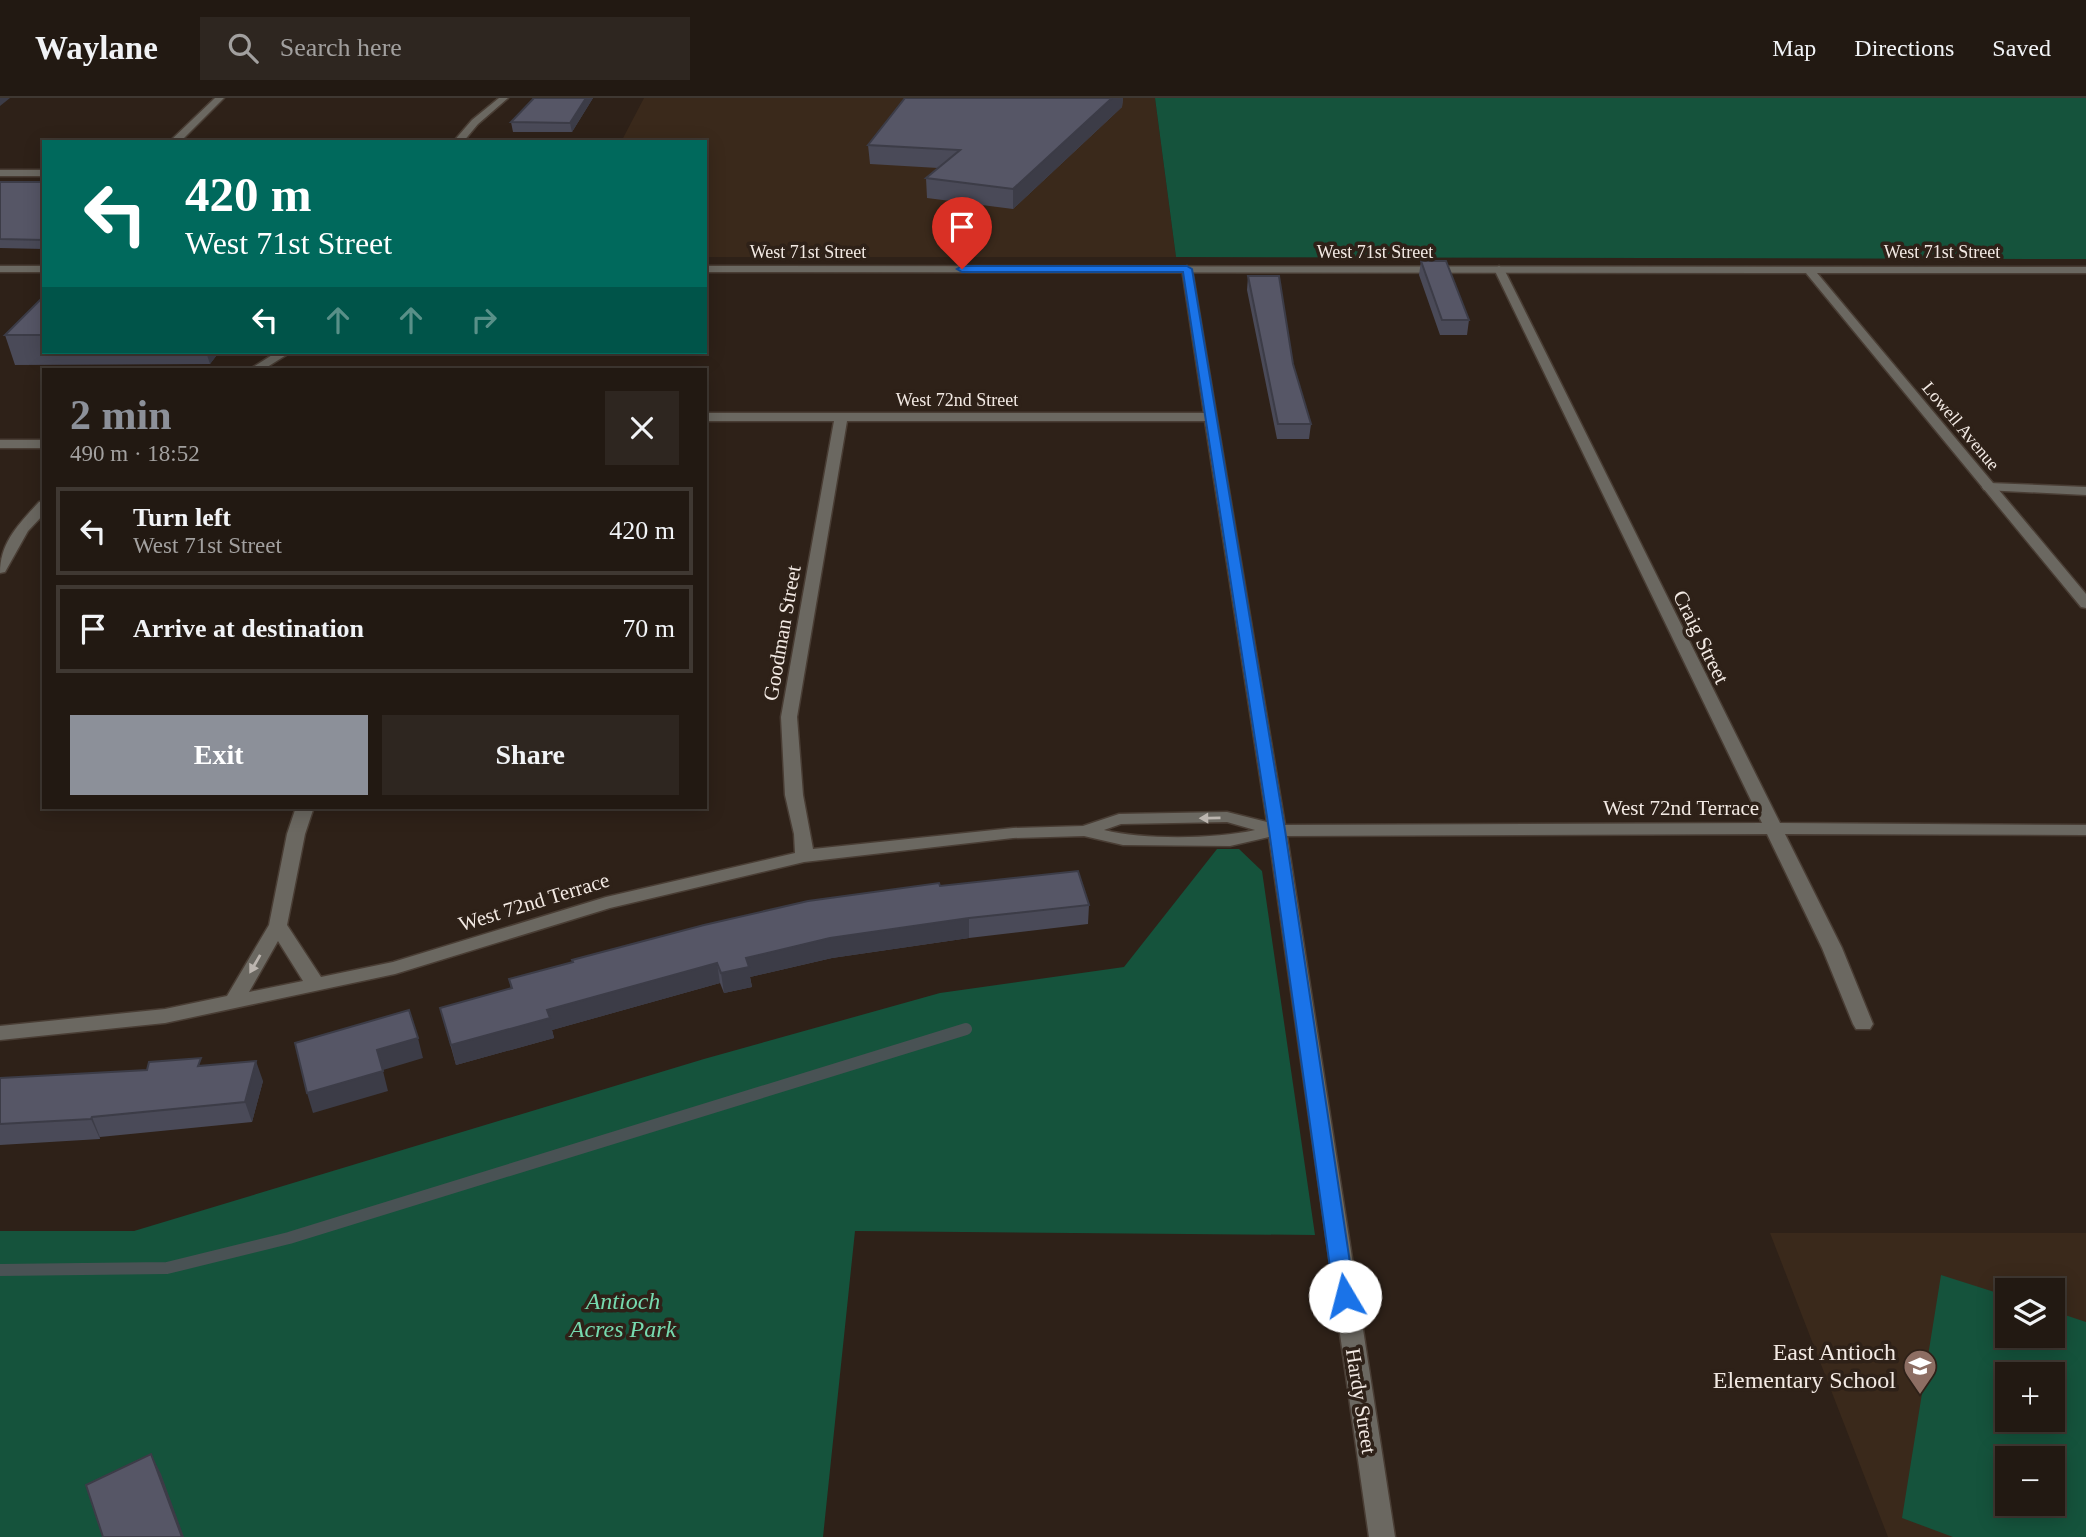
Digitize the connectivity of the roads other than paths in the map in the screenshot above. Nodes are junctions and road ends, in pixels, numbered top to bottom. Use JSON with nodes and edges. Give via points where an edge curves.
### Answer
{"nodes":[{"id":1,"x":220,"y":98,"type":"edge"},
{"id":2,"x":504,"y":98,"type":"edge"},
{"id":3,"x":176,"y":140,"type":"edge"},
{"id":4,"x":460,"y":140,"type":"edge"},
{"id":5,"x":0,"y":173,"type":"edge"},
{"id":6,"x":42,"y":173,"type":"edge"},
{"id":7,"x":0,"y":269,"type":"edge"},
{"id":8,"x":42,"y":269,"type":"edge"},
{"id":9,"x":707,"y":269,"type":"edge"},
{"id":10,"x":1187,"y":269,"type":"junction"},
{"id":11,"x":1499,"y":270,"type":"junction"},
{"id":12,"x":1809,"y":270,"type":"junction"},
{"id":13,"x":2086,"y":270,"type":"edge"},
{"id":14,"x":282,"y":354,"type":"edge"},
{"id":15,"x":258,"y":368,"type":"edge"},
{"id":16,"x":707,"y":417,"type":"edge"},
{"id":17,"x":1209,"y":417,"type":"junction"},
{"id":18,"x":841,"y":418,"type":"junction"},
{"id":19,"x":0,"y":444,"type":"edge"},
{"id":20,"x":42,"y":444,"type":"edge"},
{"id":21,"x":1989,"y":487,"type":"junction"},
{"id":22,"x":2086,"y":491,"type":"edge"},
{"id":23,"x":42,"y":507,"type":"edge"},
{"id":24,"x":0,"y":569,"type":"edge"},
{"id":25,"x":2086,"y":604,"type":"edge"},
{"id":26,"x":304,"y":809,"type":"edge"},
{"id":27,"x":1277,"y":830,"type":"junction"},
{"id":28,"x":1773,"y":830,"type":"junction"},
{"id":29,"x":2086,"y":830,"type":"edge"},
{"id":30,"x":804,"y":856,"type":"junction"},
{"id":31,"x":278,"y":925,"type":"junction"},
{"id":32,"x":316,"y":985,"type":"junction"},
{"id":33,"x":233,"y":1003,"type":"junction"},
{"id":34,"x":1863,"y":1024,"type":"dead end"},
{"id":35,"x":0,"y":1033,"type":"edge"},
{"id":36,"x":1382,"y":1537,"type":"edge"}],
"edges":[{"from":1,"to":3,"type":"street"},
{"from":2,"to":4,"type":"street"},
{"from":5,"to":6,"type":"street"},
{"from":7,"to":8,"type":"street"},
{"from":9,"to":10,"type":"street","name":"West 71st Street"},
{"from":10,"to":11,"type":"street","name":"West 71st Street"},
{"from":10,"to":17,"type":"street","name":"Hardy Street"},
{"from":11,"to":12,"type":"street","name":"West 71st Street"},
{"from":11,"to":28,"type":"street","name":"Craig Street"},
{"from":12,"to":13,"type":"street","name":"West 71st Street"},
{"from":12,"to":21,"type":"street","name":"Lowell Avenue"},
{"from":14,"to":15,"type":"street"},
{"from":16,"to":18,"type":"street","name":"West 72nd Street"},
{"from":17,"to":18,"type":"street","name":"West 72nd Street"},
{"from":17,"to":27,"type":"street","name":"Hardy Street"},
{"from":18,"to":30,"type":"street","name":"Goodman Street","via":[[789,718]]},
{"from":19,"to":20,"type":"street"},
{"from":21,"to":22,"type":"street"},
{"from":21,"to":25,"type":"street","name":"Lowell Avenue"},
{"from":23,"to":24,"type":"street","via":[[22,529]]},
{"from":26,"to":31,"type":"street"},
{"from":27,"to":28,"type":"street","name":"West 72nd Terrace"},
{"from":27,"to":30,"type":"street","name":"West 72nd Terrace","via":[[1230,841],[1123,840],[1084,831],[1013,833]]},
{"from":27,"to":36,"type":"street","name":"Hardy Street"},
{"from":28,"to":29,"type":"street","name":"West 72nd Terrace"},
{"from":28,"to":34,"type":"street","name":"Craig Street","via":[[1832,948]]},
{"from":30,"to":32,"type":"street","name":"West 72nd Terrace","via":[[606,903],[395,968]]},
{"from":31,"to":32,"type":"street"},
{"from":31,"to":33,"type":"street","one_way":true},
{"from":32,"to":33,"type":"street","name":"West 72nd Terrace"},
{"from":33,"to":35,"type":"street","name":"West 72nd Terrace","via":[[165,1016]]}]}
